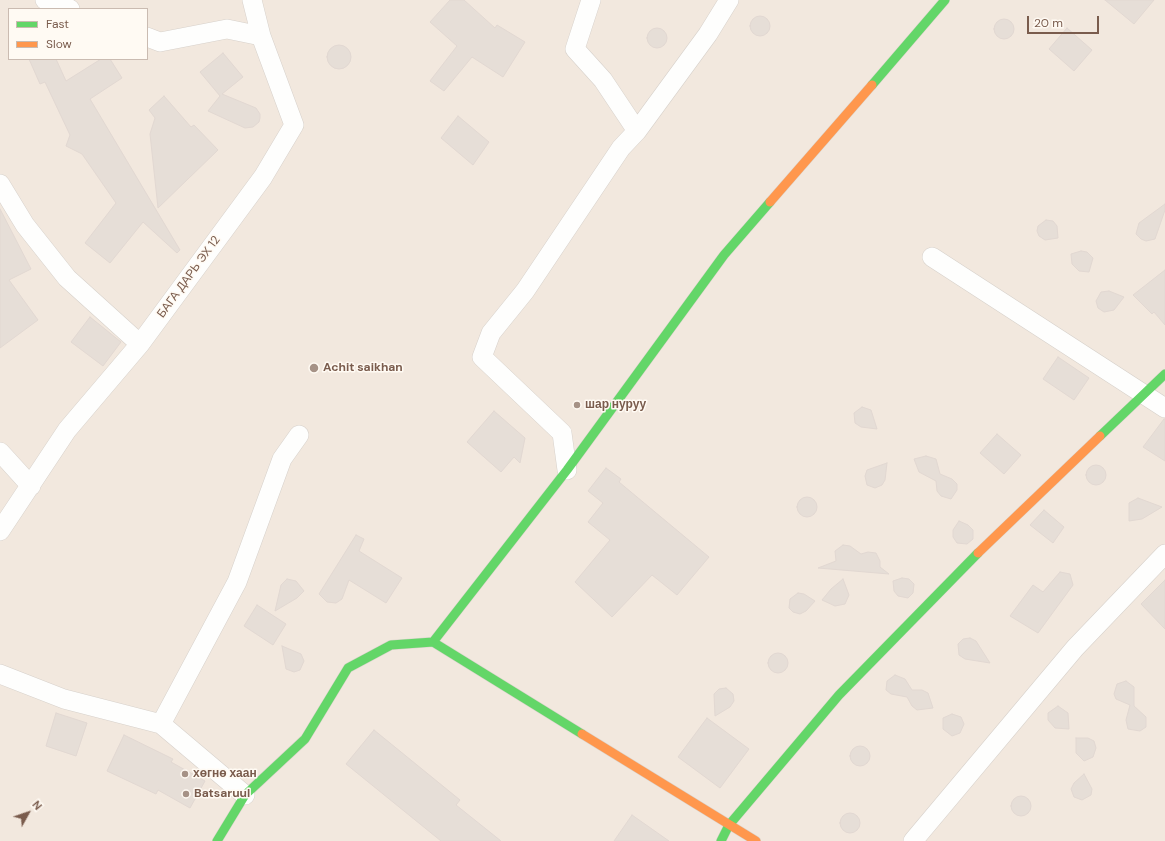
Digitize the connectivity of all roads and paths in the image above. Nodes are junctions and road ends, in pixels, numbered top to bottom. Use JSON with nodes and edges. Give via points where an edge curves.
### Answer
{"nodes":[{"id":1,"x":45,"y":0,"type":"edge"},
{"id":2,"x":252,"y":0,"type":"edge"},
{"id":3,"x":591,"y":0,"type":"edge"},
{"id":4,"x":730,"y":0,"type":"edge"},
{"id":5,"x":945,"y":0,"type":"edge"},
{"id":6,"x":67,"y":8,"type":"edge"},
{"id":7,"x":261,"y":36,"type":"junction"},
{"id":8,"x":148,"y":37,"type":"edge"},
{"id":9,"x":638,"y":131,"type":"junction"},
{"id":10,"x":0,"y":184,"type":"edge"},
{"id":11,"x":932,"y":257,"type":"dead end"},
{"id":12,"x":140,"y":344,"type":"junction"},
{"id":13,"x":1165,"y":374,"type":"edge"},
{"id":14,"x":1146,"y":394,"type":"junction"},
{"id":15,"x":1165,"y":408,"type":"edge"},
{"id":16,"x":299,"y":435,"type":"dead end"},
{"id":17,"x":0,"y":452,"type":"edge"},
{"id":18,"x":567,"y":470,"type":"junction"},
{"id":19,"x":31,"y":486,"type":"junction"},
{"id":20,"x":0,"y":531,"type":"edge"},
{"id":21,"x":1165,"y":554,"type":"edge"},
{"id":22,"x":433,"y":642,"type":"junction"},
{"id":23,"x":0,"y":674,"type":"edge"},
{"id":24,"x":160,"y":724,"type":"junction"},
{"id":25,"x":245,"y":795,"type":"junction"},
{"id":26,"x":729,"y":825,"type":"junction"},
{"id":27,"x":217,"y":841,"type":"edge"},
{"id":28,"x":721,"y":841,"type":"edge"},
{"id":29,"x":756,"y":841,"type":"edge"},
{"id":30,"x":913,"y":841,"type":"edge"}],
"edges":[{"from":1,"to":6,"type":"street"},
{"from":2,"to":7,"type":"street","name":"БАГА ДАРЬ ЭХ 12"},
{"from":3,"to":9,"type":"street","via":[[575,49],[603,80]]},
{"from":4,"to":9,"type":"street"},
{"from":5,"to":18,"type":"street","via":[[724,255]]},
{"from":7,"to":8,"type":"street","via":[[228,29],[160,42]]},
{"from":7,"to":12,"type":"street","name":"БАГА ДАРЬ ЭХ 12","via":[[294,125],[263,177]]},
{"from":9,"to":18,"type":"street","via":[[621,148],[525,291],[491,333],[482,357],[562,433]]},
{"from":10,"to":12,"type":"street","via":[[25,225],[66,278]]},
{"from":11,"to":14,"type":"street"},
{"from":12,"to":19,"type":"street","name":"БАГА ДАРЬ ЭХ 12","via":[[67,430]]},
{"from":13,"to":14,"type":"street"},
{"from":14,"to":15,"type":"street"},
{"from":14,"to":26,"type":"street","via":[[1013,518],[844,690]]},
{"from":16,"to":24,"type":"street","via":[[282,459],[237,582]]},
{"from":17,"to":19,"type":"street"},
{"from":18,"to":22,"type":"street"},
{"from":19,"to":20,"type":"street","name":"БАГА ДАРЬ ЭХ 12"},
{"from":21,"to":30,"type":"street","via":[[1075,648]]},
{"from":22,"to":25,"type":"street","via":[[391,645],[348,668],[305,739]]},
{"from":22,"to":26,"type":"street"},
{"from":23,"to":24,"type":"street","via":[[64,699]]},
{"from":24,"to":25,"type":"street"},
{"from":25,"to":27,"type":"street"},
{"from":26,"to":28,"type":"street"},
{"from":26,"to":29,"type":"street"}]}
